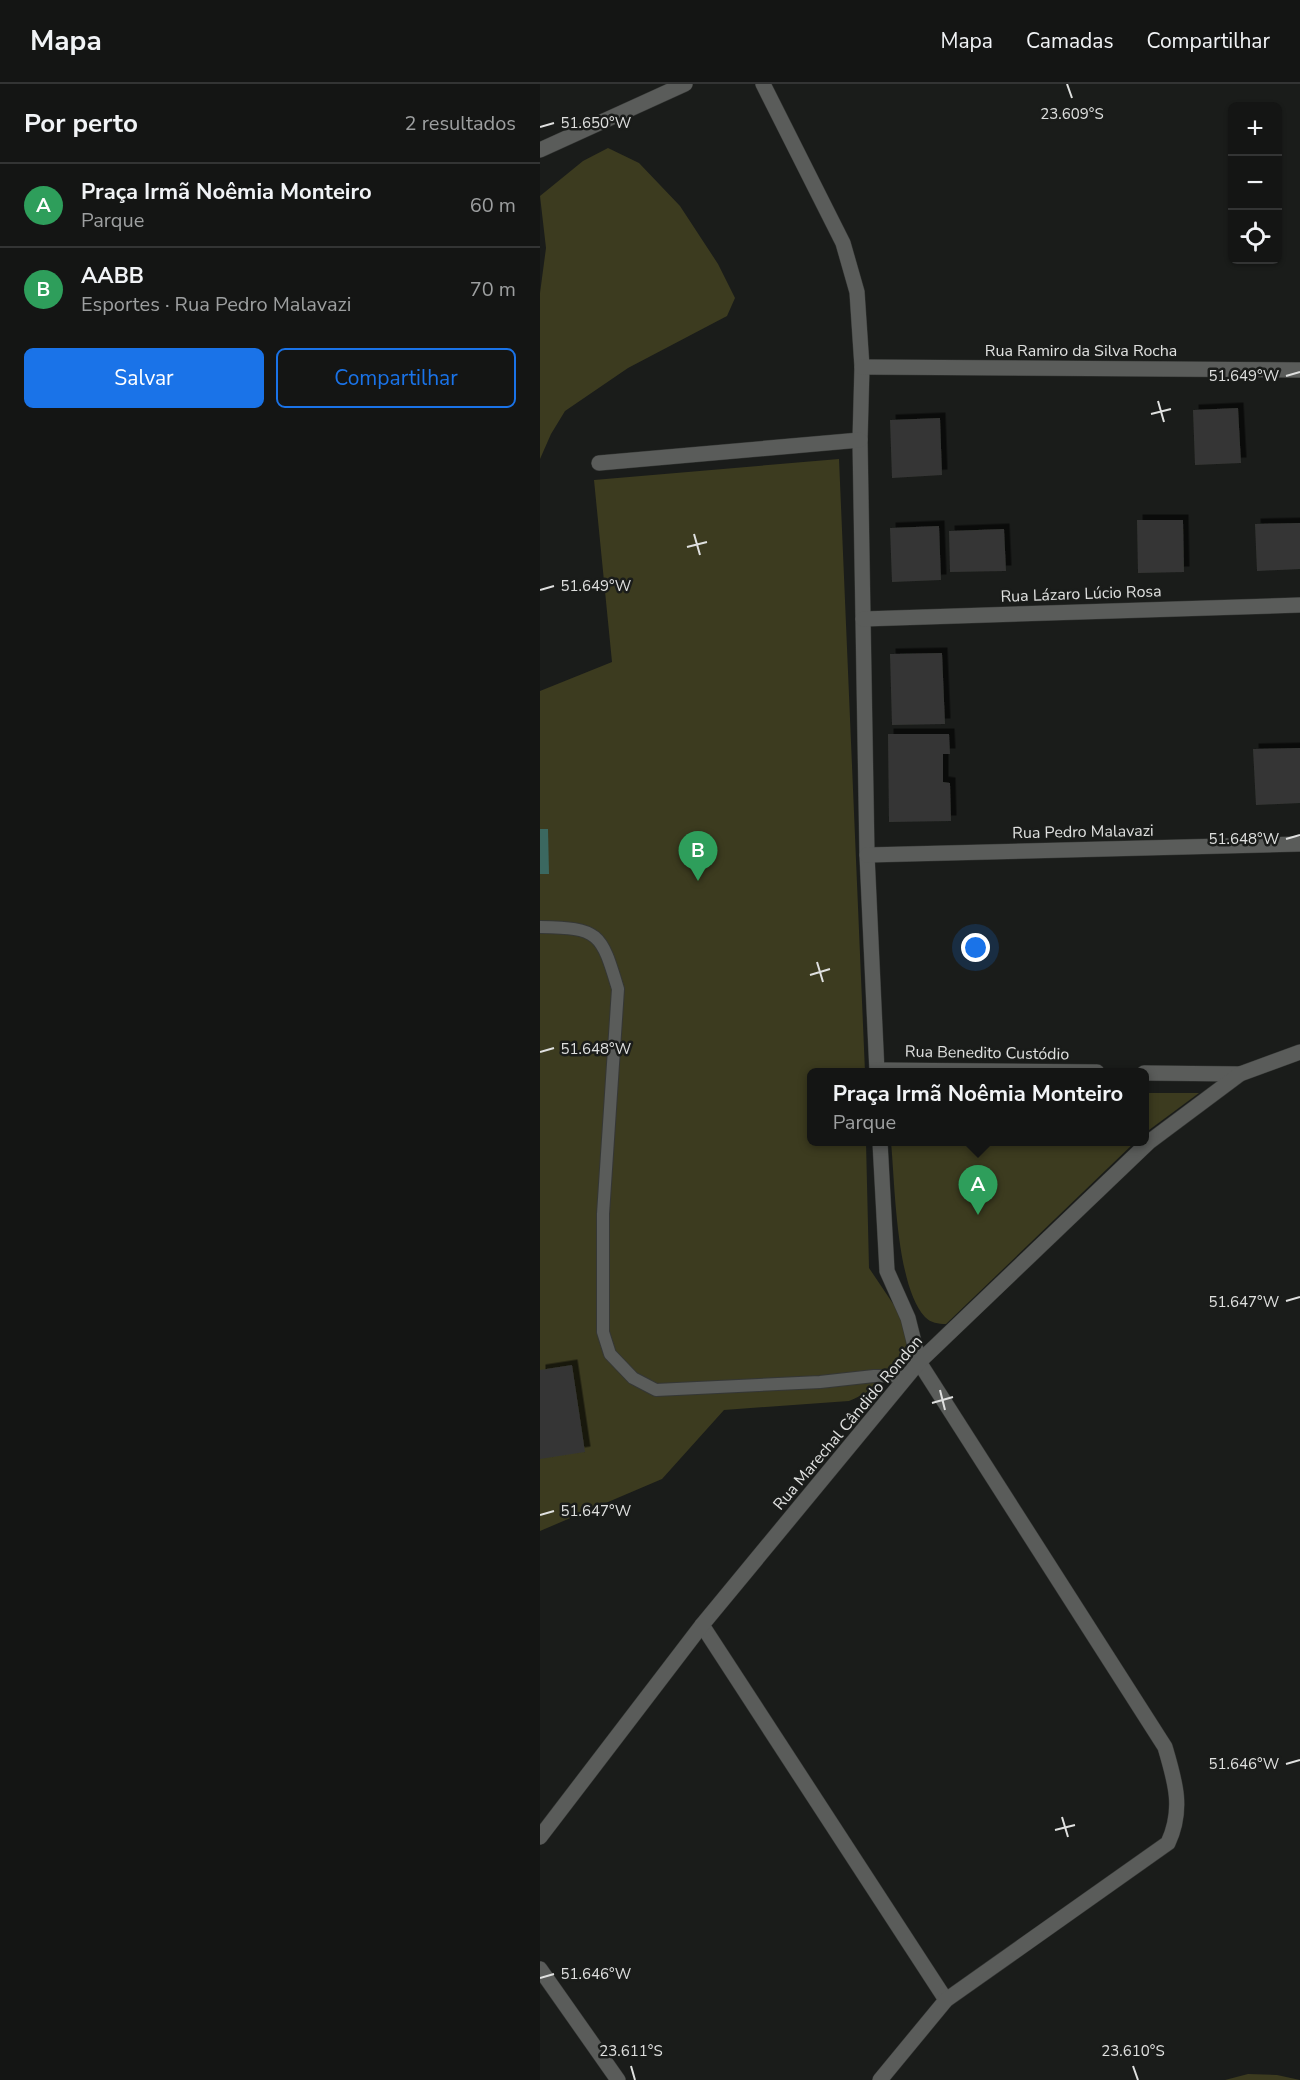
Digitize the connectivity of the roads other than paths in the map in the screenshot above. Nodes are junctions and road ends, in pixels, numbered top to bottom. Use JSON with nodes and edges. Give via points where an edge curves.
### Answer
{"nodes":[{"id":1,"x":685,"y":84,"type":"edge"},
{"id":2,"x":763,"y":84,"type":"edge"},
{"id":3,"x":540,"y":150,"type":"edge"},
{"id":4,"x":862,"y":367,"type":"junction"},
{"id":5,"x":1300,"y":370,"type":"edge"},
{"id":6,"x":860,"y":440,"type":"junction"},
{"id":7,"x":598,"y":463,"type":"dead end"},
{"id":8,"x":1300,"y":605,"type":"edge"},
{"id":9,"x":863,"y":619,"type":"junction"},
{"id":10,"x":1300,"y":844,"type":"edge"},
{"id":11,"x":867,"y":855,"type":"junction"},
{"id":12,"x":540,"y":927,"type":"edge"},
{"id":13,"x":1300,"y":1052,"type":"edge"},
{"id":14,"x":877,"y":1068,"type":"edge"},
{"id":15,"x":1149,"y":1073,"type":"edge"},
{"id":16,"x":1240,"y":1074,"type":"junction"},
{"id":17,"x":1149,"y":1142,"type":"edge"},
{"id":18,"x":880,"y":1146,"type":"edge"},
{"id":19,"x":1145,"y":1146,"type":"edge"},
{"id":20,"x":919,"y":1362,"type":"junction"},
{"id":21,"x":908,"y":1376,"type":"junction"},
{"id":22,"x":702,"y":1625,"type":"junction"},
{"id":23,"x":540,"y":1837,"type":"edge"},
{"id":24,"x":540,"y":1969,"type":"edge"},
{"id":25,"x":946,"y":2000,"type":"junction"},
{"id":26,"x":618,"y":2080,"type":"edge"},
{"id":27,"x":880,"y":2080,"type":"edge"}],
"edges":[{"from":1,"to":3,"type":"street"},
{"from":2,"to":4,"type":"street","via":[[843,243],[857,292]]},
{"from":4,"to":5,"type":"street","name":"Rua Ramiro da Silva Rocha"},
{"from":4,"to":6,"type":"street"},
{"from":6,"to":7,"type":"street"},
{"from":6,"to":9,"type":"street"},
{"from":8,"to":9,"type":"street","name":"Rua Lázaro Lúcio Rosa"},
{"from":9,"to":11,"type":"street"},
{"from":10,"to":11,"type":"street","name":"Rua Pedro Malavazi"},
{"from":11,"to":14,"type":"street"},
{"from":12,"to":21,"type":"lane","via":[[582,928],[598,939],[609,956],[618,989],[603,1214],[603,1332],[610,1354],[633,1378],[656,1390]]},
{"from":13,"to":16,"type":"street","name":"Rua Marechal Cândido Rondon"},
{"from":15,"to":16,"type":"street"},
{"from":16,"to":17,"type":"street","name":"Rua Marechal Cândido Rondon"},
{"from":18,"to":20,"type":"street","via":[[887,1271],[908,1318]]},
{"from":19,"to":20,"type":"street","name":"Rua Marechal Cândido Rondon"},
{"from":20,"to":21,"type":"street","name":"Rua Marechal Cândido Rondon"},
{"from":20,"to":25,"type":"street","via":[[1165,1747],[1176,1786],[1177,1824],[1168,1843]]},
{"from":21,"to":22,"type":"street","name":"Rua Marechal Cândido Rondon"},
{"from":22,"to":23,"type":"street","name":"Rua Marechal Cândido Rondon"},
{"from":22,"to":25,"type":"street"},
{"from":24,"to":26,"type":"street"},
{"from":25,"to":27,"type":"street"}]}
